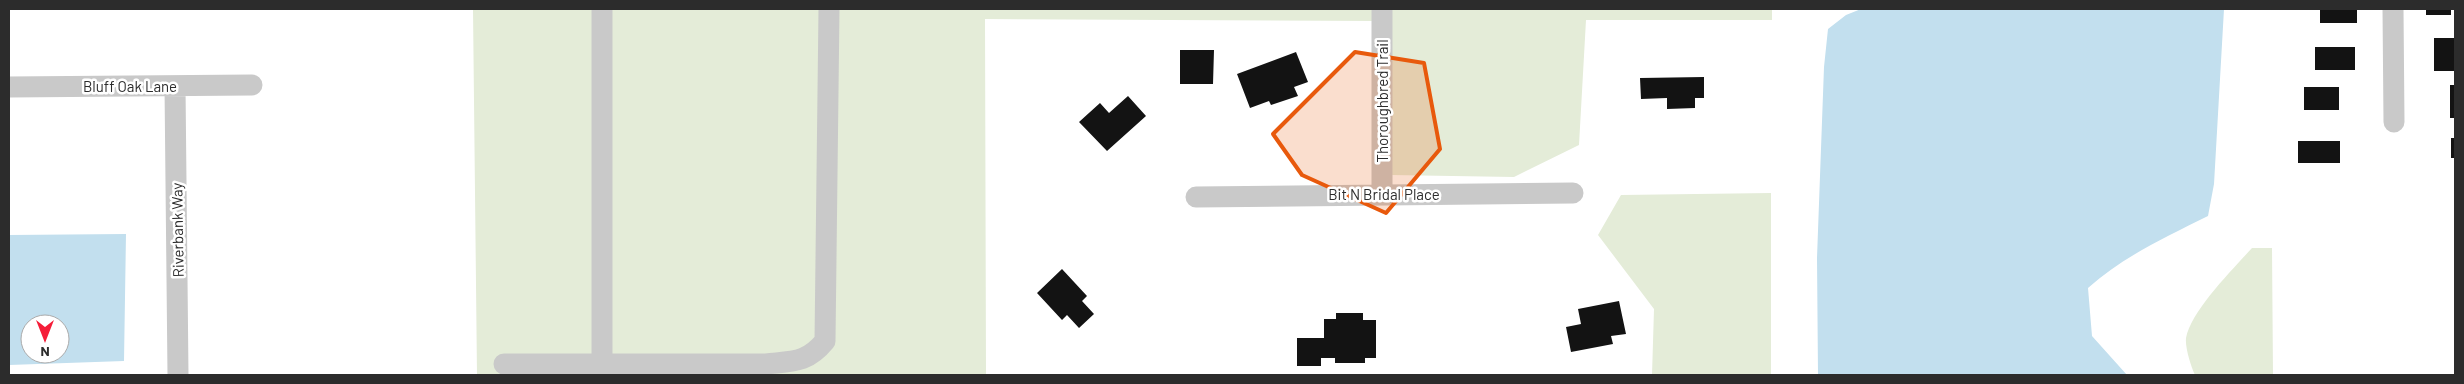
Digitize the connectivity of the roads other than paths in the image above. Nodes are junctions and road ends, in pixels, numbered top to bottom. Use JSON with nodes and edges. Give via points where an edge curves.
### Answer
{"nodes":[{"id":1,"x":602,"y":9,"type":"edge"},
{"id":2,"x":829,"y":9,"type":"edge"},
{"id":3,"x":1382,"y":9,"type":"edge"},
{"id":4,"x":2393,"y":9,"type":"edge"},
{"id":5,"x":252,"y":85,"type":"dead end"},
{"id":6,"x":176,"y":86,"type":"junction"},
{"id":7,"x":9,"y":87,"type":"edge"},
{"id":8,"x":2394,"y":122,"type":"dead end"},
{"id":9,"x":1382,"y":194,"type":"junction"},
{"id":10,"x":1572,"y":194,"type":"dead end"},
{"id":11,"x":1196,"y":197,"type":"dead end"},
{"id":12,"x":504,"y":364,"type":"dead end"},
{"id":13,"x":602,"y":364,"type":"junction"},
{"id":14,"x":178,"y":375,"type":"edge"}],
"edges":[{"from":1,"to":13,"type":"street"},
{"from":2,"to":13,"type":"street","via":[[825,341],[815,354],[798,361],[766,364]]},
{"from":3,"to":9,"type":"street","name":"Thoroughbred Trail"},
{"from":4,"to":8,"type":"street"},
{"from":5,"to":6,"type":"street","name":"Bluff Oak Lane"},
{"from":6,"to":7,"type":"street","name":"Bluff Oak Lane"},
{"from":6,"to":14,"type":"street","name":"Riverbank Way"},
{"from":9,"to":10,"type":"street","name":"Bit N Bridal Place"},
{"from":9,"to":11,"type":"street","name":"Bit N Bridal Place"},
{"from":12,"to":13,"type":"street"}]}
